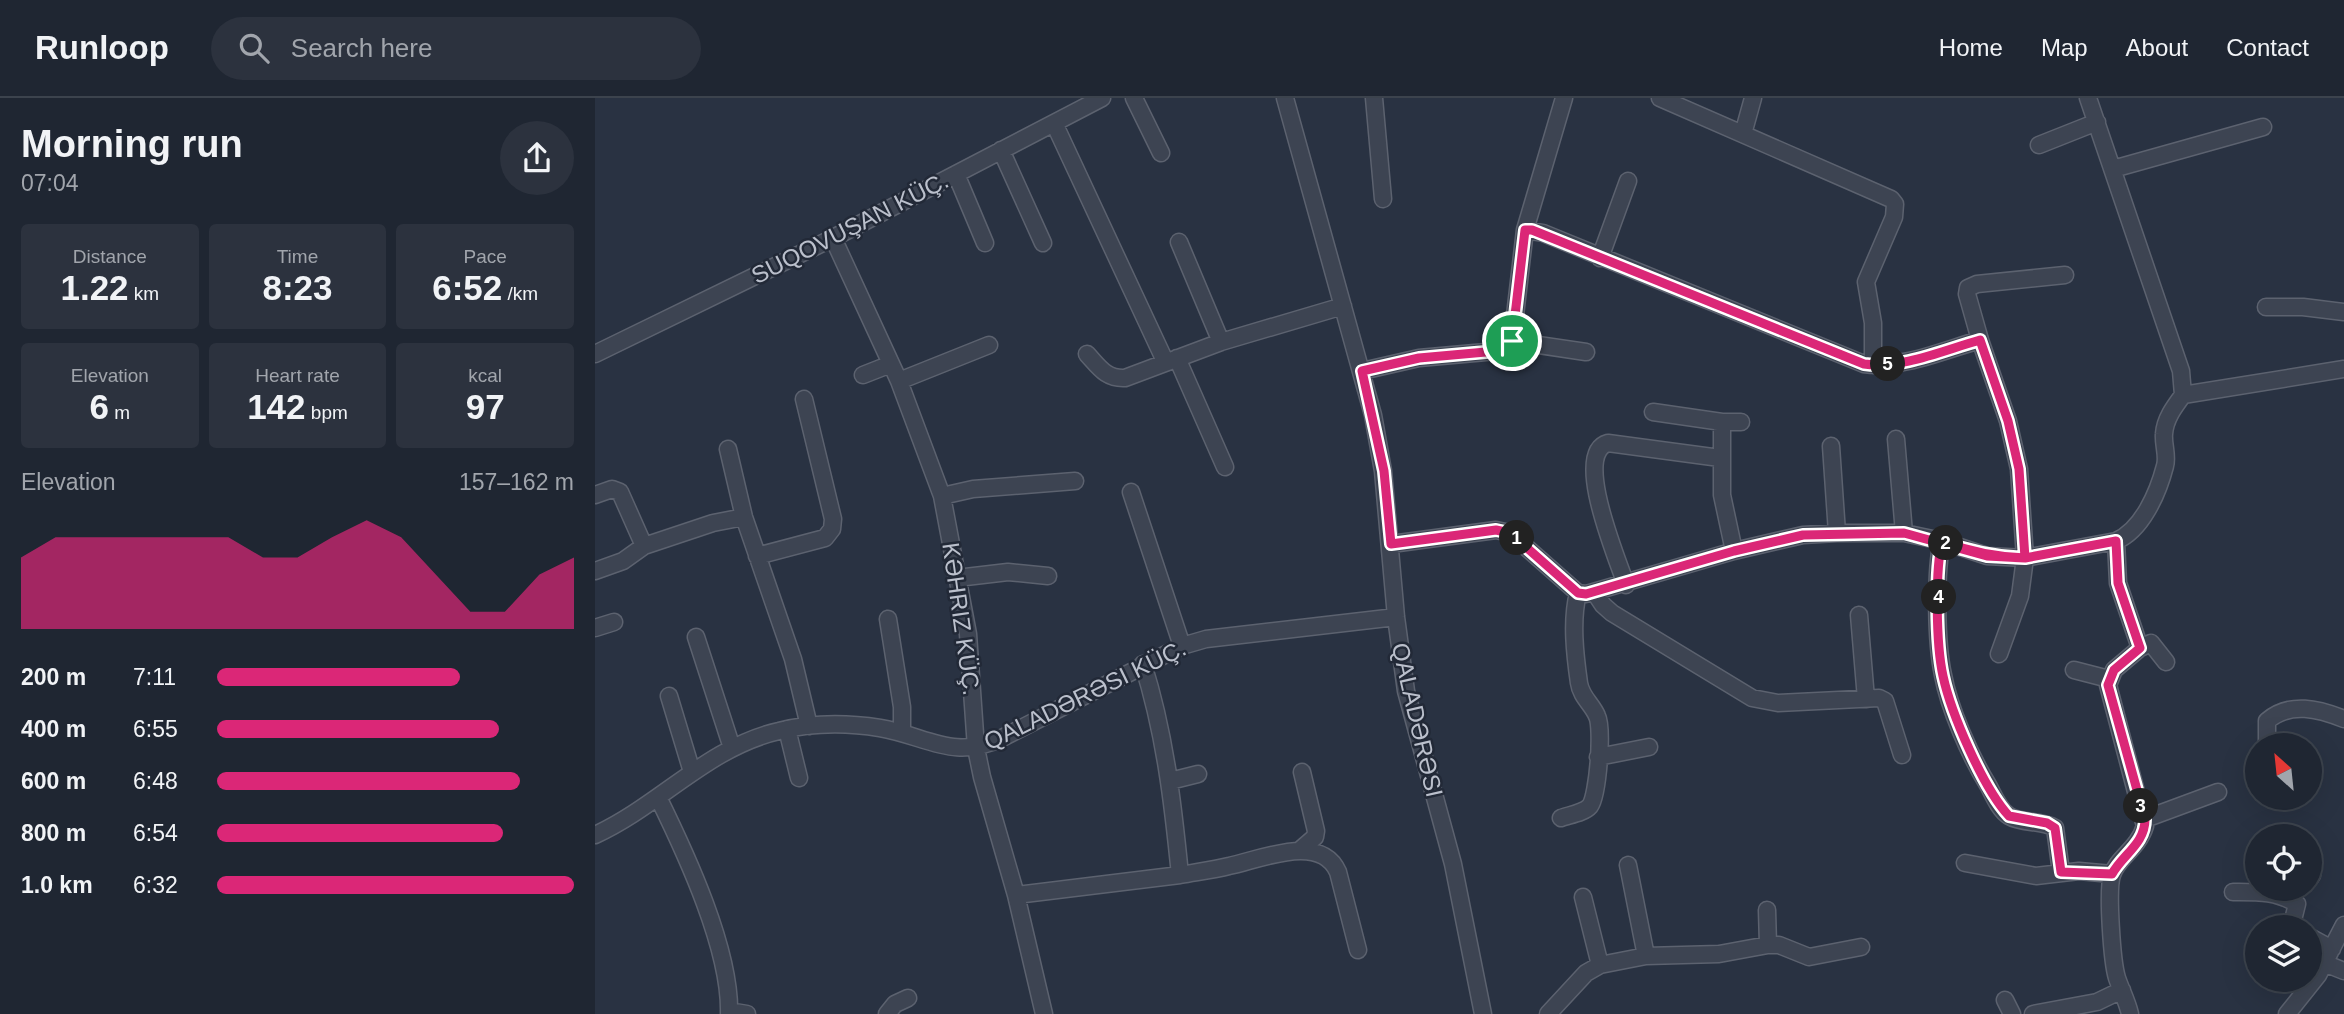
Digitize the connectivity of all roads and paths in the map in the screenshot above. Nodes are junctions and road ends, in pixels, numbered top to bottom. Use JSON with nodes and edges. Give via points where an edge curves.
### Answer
{"nodes":[{"id":1,"x":1102,"y":98,"type":"edge"},
{"id":2,"x":1133,"y":98,"type":"edge"},
{"id":3,"x":1285,"y":98,"type":"edge"},
{"id":4,"x":1374,"y":98,"type":"edge"},
{"id":5,"x":1564,"y":98,"type":"edge"},
{"id":6,"x":1660,"y":98,"type":"edge"},
{"id":7,"x":1753,"y":98,"type":"edge"},
{"id":8,"x":2088,"y":98,"type":"edge"},
{"id":9,"x":2097,"y":122,"type":"junction"},
{"id":10,"x":1054,"y":123,"type":"junction"},
{"id":11,"x":2263,"y":127,"type":"dead end"},
{"id":12,"x":1743,"y":134,"type":"junction"},
{"id":13,"x":2039,"y":145,"type":"dead end"},
{"id":14,"x":1001,"y":150,"type":"junction"},
{"id":15,"x":1161,"y":153,"type":"dead end"},
{"id":16,"x":2113,"y":169,"type":"junction"},
{"id":17,"x":955,"y":174,"type":"junction"},
{"id":18,"x":1628,"y":181,"type":"dead end"},
{"id":19,"x":1383,"y":199,"type":"dead end"},
{"id":20,"x":1525,"y":230,"type":"junction"},
{"id":21,"x":833,"y":238,"type":"junction"},
{"id":22,"x":1179,"y":242,"type":"dead end"},
{"id":23,"x":985,"y":243,"type":"dead end"},
{"id":24,"x":1043,"y":243,"type":"dead end"},
{"id":25,"x":1600,"y":258,"type":"junction"},
{"id":26,"x":2065,"y":275,"type":"dead end"},
{"id":27,"x":1343,"y":306,"type":"junction"},
{"id":28,"x":2266,"y":307,"type":"dead end"},
{"id":29,"x":2344,"y":312,"type":"edge"},
{"id":30,"x":1980,"y":340,"type":"junction"},
{"id":31,"x":1512,"y":341,"type":"junction"},
{"id":32,"x":1220,"y":342,"type":"junction"},
{"id":33,"x":989,"y":345,"type":"dead end"},
{"id":34,"x":1586,"y":352,"type":"dead end"},
{"id":35,"x":595,"y":354,"type":"edge"},
{"id":36,"x":1087,"y":354,"type":"dead end"},
{"id":37,"x":1171,"y":360,"type":"junction"},
{"id":38,"x":891,"y":365,"type":"junction"},
{"id":39,"x":1873,"y":365,"type":"junction"},
{"id":40,"x":2344,"y":369,"type":"edge"},
{"id":41,"x":1362,"y":371,"type":"junction"},
{"id":42,"x":863,"y":375,"type":"dead end"},
{"id":43,"x":898,"y":380,"type":"junction"},
{"id":44,"x":2183,"y":395,"type":"junction"},
{"id":45,"x":804,"y":399,"type":"dead end"},
{"id":46,"x":1653,"y":412,"type":"dead end"},
{"id":47,"x":1722,"y":422,"type":"junction"},
{"id":48,"x":1741,"y":422,"type":"dead end"},
{"id":49,"x":1896,"y":439,"type":"dead end"},
{"id":50,"x":1831,"y":446,"type":"dead end"},
{"id":51,"x":728,"y":449,"type":"dead end"},
{"id":52,"x":1720,"y":458,"type":"junction"},
{"id":53,"x":1225,"y":467,"type":"dead end"},
{"id":54,"x":1075,"y":481,"type":"dead end"},
{"id":55,"x":1131,"y":492,"type":"dead end"},
{"id":56,"x":595,"y":495,"type":"edge"},
{"id":57,"x":942,"y":496,"type":"junction"},
{"id":58,"x":744,"y":517,"type":"junction"},
{"id":59,"x":1837,"y":533,"type":"junction"},
{"id":60,"x":1904,"y":533,"type":"junction"},
{"id":61,"x":1942,"y":541,"type":"junction"},
{"id":62,"x":2116,"y":541,"type":"junction"},
{"id":63,"x":1391,"y":544,"type":"junction"},
{"id":64,"x":644,"y":546,"type":"junction"},
{"id":65,"x":1734,"y":551,"type":"junction"},
{"id":66,"x":757,"y":556,"type":"junction"},
{"id":67,"x":2025,"y":558,"type":"junction"},
{"id":68,"x":595,"y":571,"type":"edge"},
{"id":69,"x":1048,"y":576,"type":"dead end"},
{"id":70,"x":957,"y":578,"type":"junction"},
{"id":71,"x":1626,"y":585,"type":"junction"},
{"id":72,"x":1578,"y":593,"type":"junction"},
{"id":73,"x":1595,"y":593,"type":"junction"},
{"id":74,"x":1859,"y":615,"type":"dead end"},
{"id":75,"x":1396,"y":617,"type":"junction"},
{"id":76,"x":888,"y":619,"type":"dead end"},
{"id":77,"x":614,"y":622,"type":"dead end"},
{"id":78,"x":595,"y":628,"type":"edge"},
{"id":79,"x":696,"y":636,"type":"dead end"},
{"id":80,"x":1182,"y":646,"type":"junction"},
{"id":81,"x":2140,"y":648,"type":"junction"},
{"id":82,"x":1999,"y":654,"type":"dead end"},
{"id":83,"x":2166,"y":662,"type":"dead end"},
{"id":84,"x":1143,"y":664,"type":"junction"},
{"id":85,"x":2074,"y":670,"type":"dead end"},
{"id":86,"x":2109,"y":679,"type":"junction"},
{"id":87,"x":669,"y":696,"type":"dead end"},
{"id":88,"x":1865,"y":699,"type":"junction"},
{"id":89,"x":2344,"y":719,"type":"edge"},
{"id":90,"x":809,"y":726,"type":"junction"},
{"id":91,"x":787,"y":729,"type":"junction"},
{"id":92,"x":902,"y":733,"type":"junction"},
{"id":93,"x":2267,"y":733,"type":"edge"},
{"id":94,"x":1649,"y":747,"type":"dead end"},
{"id":95,"x":732,"y":748,"type":"junction"},
{"id":96,"x":977,"y":748,"type":"junction"},
{"id":97,"x":1902,"y":755,"type":"dead end"},
{"id":98,"x":1598,"y":757,"type":"junction"},
{"id":99,"x":692,"y":772,"type":"junction"},
{"id":100,"x":1302,"y":772,"type":"dead end"},
{"id":101,"x":1198,"y":774,"type":"dead end"},
{"id":102,"x":799,"y":778,"type":"dead end"},
{"id":103,"x":1171,"y":781,"type":"junction"},
{"id":104,"x":2218,"y":792,"type":"dead end"},
{"id":105,"x":658,"y":797,"type":"junction"},
{"id":106,"x":1561,"y":818,"type":"dead end"},
{"id":107,"x":2145,"y":819,"type":"junction"},
{"id":108,"x":595,"y":835,"type":"edge"},
{"id":109,"x":1300,"y":850,"type":"junction"},
{"id":110,"x":1965,"y":863,"type":"dead end"},
{"id":111,"x":1628,"y":865,"type":"dead end"},
{"id":112,"x":2061,"y":872,"type":"junction"},
{"id":113,"x":2112,"y":874,"type":"junction"},
{"id":114,"x":1180,"y":876,"type":"junction"},
{"id":115,"x":2233,"y":892,"type":"dead end"},
{"id":116,"x":1016,"y":895,"type":"junction"},
{"id":117,"x":1583,"y":897,"type":"dead end"},
{"id":118,"x":2299,"y":901,"type":"edge"},
{"id":119,"x":2297,"y":904,"type":"junction"},
{"id":120,"x":1767,"y":910,"type":"dead end"},
{"id":121,"x":2294,"y":915,"type":"edge"},
{"id":122,"x":2344,"y":925,"type":"edge"},
{"id":123,"x":1768,"y":945,"type":"junction"},
{"id":124,"x":1861,"y":947,"type":"dead end"},
{"id":125,"x":1358,"y":950,"type":"dead end"},
{"id":126,"x":2322,"y":950,"type":"edge"},
{"id":127,"x":1646,"y":956,"type":"junction"},
{"id":128,"x":2328,"y":956,"type":"junction"},
{"id":129,"x":1600,"y":965,"type":"junction"},
{"id":130,"x":2344,"y":971,"type":"edge"},
{"id":131,"x":2122,"y":990,"type":"junction"},
{"id":132,"x":908,"y":998,"type":"dead end"},
{"id":133,"x":729,"y":1012,"type":"edge"},
{"id":134,"x":747,"y":1014,"type":"edge"},
{"id":135,"x":887,"y":1014,"type":"edge"},
{"id":136,"x":1044,"y":1014,"type":"edge"},
{"id":137,"x":1483,"y":1014,"type":"edge"},
{"id":138,"x":1548,"y":1014,"type":"edge"},
{"id":139,"x":2033,"y":1014,"type":"edge"},
{"id":140,"x":2130,"y":1014,"type":"edge"},
{"id":141,"x":2287,"y":1014,"type":"edge"}],
"edges":[{"from":1,"to":10,"type":"street","name":"SUQOVUŞAN KÜÇ."},
{"from":2,"to":15,"type":"street"},
{"from":3,"to":27,"type":"street","name":"QALADƏRƏSI"},
{"from":4,"to":19,"type":"street"},
{"from":5,"to":20,"type":"street"},
{"from":6,"to":12,"type":"street"},
{"from":7,"to":12,"type":"street"},
{"from":8,"to":9,"type":"street"},
{"from":9,"to":13,"type":"street"},
{"from":9,"to":16,"type":"street"},
{"from":10,"to":14,"type":"street","name":"SUQOVUŞAN KÜÇ."},
{"from":10,"to":37,"type":"street"},
{"from":11,"to":16,"type":"street"},
{"from":12,"to":39,"type":"street","via":[[1895,204],[1894,217],[1866,282],[1873,323]]},
{"from":14,"to":17,"type":"street","name":"SUQOVUŞAN KÜÇ."},
{"from":14,"to":24,"type":"street"},
{"from":16,"to":44,"type":"street","via":[[2181,371]]},
{"from":17,"to":21,"type":"street","name":"SUQOVUŞAN KÜÇ."},
{"from":17,"to":23,"type":"street"},
{"from":18,"to":25,"type":"street"},
{"from":20,"to":25,"type":"street"},
{"from":20,"to":31,"type":"street"},
{"from":21,"to":35,"type":"street","name":"SUQOVUŞAN KÜÇ."},
{"from":21,"to":38,"type":"street","name":"KƏHRIZ KÜÇ."},
{"from":22,"to":32,"type":"street"},
{"from":25,"to":39,"type":"street"},
{"from":26,"to":30,"type":"street","via":[[1968,288]]},
{"from":27,"to":32,"type":"street"},
{"from":27,"to":41,"type":"street","name":"QALADƏRƏSI"},
{"from":28,"to":29,"type":"street"},
{"from":30,"to":39,"type":"street","via":[[1911,360]]},
{"from":30,"to":67,"type":"street","via":[[2019,469]]},
{"from":31,"to":34,"type":"street"},
{"from":31,"to":41,"type":"street","via":[[1497,351],[1419,358]]},
{"from":32,"to":37,"type":"street"},
{"from":33,"to":43,"type":"street"},
{"from":36,"to":37,"type":"street","via":[[1114,378]]},
{"from":37,"to":53,"type":"street"},
{"from":38,"to":42,"type":"street"},
{"from":38,"to":43,"type":"street","name":"KƏHRIZ KÜÇ."},
{"from":40,"to":44,"type":"street"},
{"from":41,"to":63,"type":"street","name":"QALADƏRƏSI","via":[[1384,471]]},
{"from":43,"to":57,"type":"street","name":"KƏHRIZ KÜÇ."},
{"from":44,"to":62,"type":"street","via":[[2170,413],[2164,433],[2166,464],[2140,524]]},
{"from":45,"to":66,"type":"street","via":[[832,529],[825,538]]},
{"from":46,"to":47,"type":"street"},
{"from":47,"to":48,"type":"street"},
{"from":47,"to":52,"type":"street"},
{"from":49,"to":60,"type":"street"},
{"from":50,"to":59,"type":"street"},
{"from":51,"to":58,"type":"street"},
{"from":52,"to":65,"type":"street","via":[[1722,495]]},
{"from":52,"to":71,"type":"street","via":[[1608,443],[1597,450],[1595,489]]},
{"from":54,"to":57,"type":"street"},
{"from":55,"to":80,"type":"street"},
{"from":56,"to":64,"type":"street","via":[[612,489],[620,492]]},
{"from":57,"to":70,"type":"street","name":"KƏHRIZ KÜÇ."},
{"from":58,"to":64,"type":"street"},
{"from":58,"to":66,"type":"street"},
{"from":59,"to":60,"type":"street"},
{"from":59,"to":65,"type":"street"},
{"from":60,"to":61,"type":"street"},
{"from":61,"to":67,"type":"street","via":[[1987,556]]},
{"from":61,"to":112,"type":"street","via":[[1937,562],[1941,655],[1951,701],[1982,775],[2002,808],[2009,816],[2055,828]]},
{"from":62,"to":67,"type":"street"},
{"from":62,"to":81,"type":"street","via":[[2118,583]]},
{"from":63,"to":72,"type":"street","via":[[1496,530],[1510,533]]},
{"from":63,"to":75,"type":"street","name":"QALADƏRƏSI"},
{"from":64,"to":68,"type":"street","via":[[623,561]]},
{"from":65,"to":71,"type":"street"},
{"from":66,"to":90,"type":"street","via":[[793,659]]},
{"from":67,"to":82,"type":"street","via":[[2020,596]]},
{"from":69,"to":70,"type":"street","via":[[1008,572]]},
{"from":70,"to":96,"type":"street","name":"KƏHRIZ KÜÇ.","via":[[968,634]]},
{"from":71,"to":73,"type":"street"},
{"from":72,"to":73,"type":"street"},
{"from":72,"to":98,"type":"street","via":[[1574,625],[1579,686],[1597,716]]},
{"from":73,"to":88,"type":"street","via":[[1612,613],[1752,698],[1778,703]]},
{"from":74,"to":88,"type":"street"},
{"from":75,"to":80,"type":"street","name":"QALADƏRƏSI KÜÇ.","via":[[1206,639]]},
{"from":75,"to":137,"type":"street","name":"QALADƏRƏSI","via":[[1406,691],[1453,864]]},
{"from":76,"to":92,"type":"street"},
{"from":77,"to":78,"type":"street"},
{"from":79,"to":95,"type":"street"},
{"from":80,"to":84,"type":"street","name":"QALADƏRƏSI KÜÇ."},
{"from":81,"to":83,"type":"street","via":[[2155,644]]},
{"from":81,"to":86,"type":"street"},
{"from":84,"to":96,"type":"street","name":"QALADƏRƏSI KÜÇ."},
{"from":84,"to":103,"type":"street"},
{"from":85,"to":86,"type":"street"},
{"from":86,"to":107,"type":"street"},
{"from":87,"to":99,"type":"street"},
{"from":88,"to":97,"type":"street","via":[[1885,701]]},
{"from":89,"to":93,"type":"street","via":[[2318,708],[2275,714],[2267,721]]},
{"from":90,"to":91,"type":"street","name":"QALADƏRƏSI KÜÇ."},
{"from":90,"to":92,"type":"street","name":"QALADƏRƏSI KÜÇ."},
{"from":91,"to":95,"type":"street","name":"QALADƏRƏSI KÜÇ."},
{"from":91,"to":102,"type":"street"},
{"from":92,"to":96,"type":"street","name":"QALADƏRƏSI KÜÇ.","via":[[943,747]]},
{"from":94,"to":98,"type":"street"},
{"from":95,"to":99,"type":"street","name":"QALADƏRƏSI KÜÇ."},
{"from":96,"to":116,"type":"street","name":"KƏHRIZ KÜÇ."},
{"from":98,"to":106,"type":"street","via":[[1592,804]]},
{"from":99,"to":105,"type":"street","name":"QALADƏRƏSI KÜÇ."},
{"from":100,"to":109,"type":"street","via":[[1316,831]]},
{"from":101,"to":103,"type":"street"},
{"from":103,"to":114,"type":"street"},
{"from":104,"to":107,"type":"street"},
{"from":105,"to":108,"type":"street","name":"QALADƏRƏSI KÜÇ."},
{"from":105,"to":133,"type":"street","via":[[691,864],[721,959]]},
{"from":107,"to":113,"type":"street","via":[[2142,837]]},
{"from":109,"to":114,"type":"street"},
{"from":109,"to":125,"type":"street","via":[[1334,863]]},
{"from":110,"to":112,"type":"street","via":[[2025,875]]},
{"from":111,"to":127,"type":"street"},
{"from":112,"to":113,"type":"street"},
{"from":113,"to":131,"type":"street","via":[[2114,967]]},
{"from":114,"to":116,"type":"street"},
{"from":115,"to":119,"type":"street","via":[[2265,891]]},
{"from":116,"to":136,"type":"street","name":"KƏHRIZ KÜÇ."},
{"from":117,"to":129,"type":"street"},
{"from":118,"to":119,"type":"street"},
{"from":119,"to":121,"type":"street"},
{"from":120,"to":123,"type":"street"},
{"from":122,"to":128,"type":"street"},
{"from":123,"to":124,"type":"street","via":[[1809,957]]},
{"from":123,"to":127,"type":"street","via":[[1719,954]]},
{"from":126,"to":128,"type":"street"},
{"from":127,"to":129,"type":"street"},
{"from":128,"to":130,"type":"street"},
{"from":128,"to":141,"type":"street"},
{"from":129,"to":138,"type":"street","via":[[1586,973]]},
{"from":131,"to":139,"type":"street","via":[[2097,1002]]},
{"from":131,"to":140,"type":"street"},
{"from":132,"to":135,"type":"street"},
{"from":133,"to":134,"type":"street"}]}
